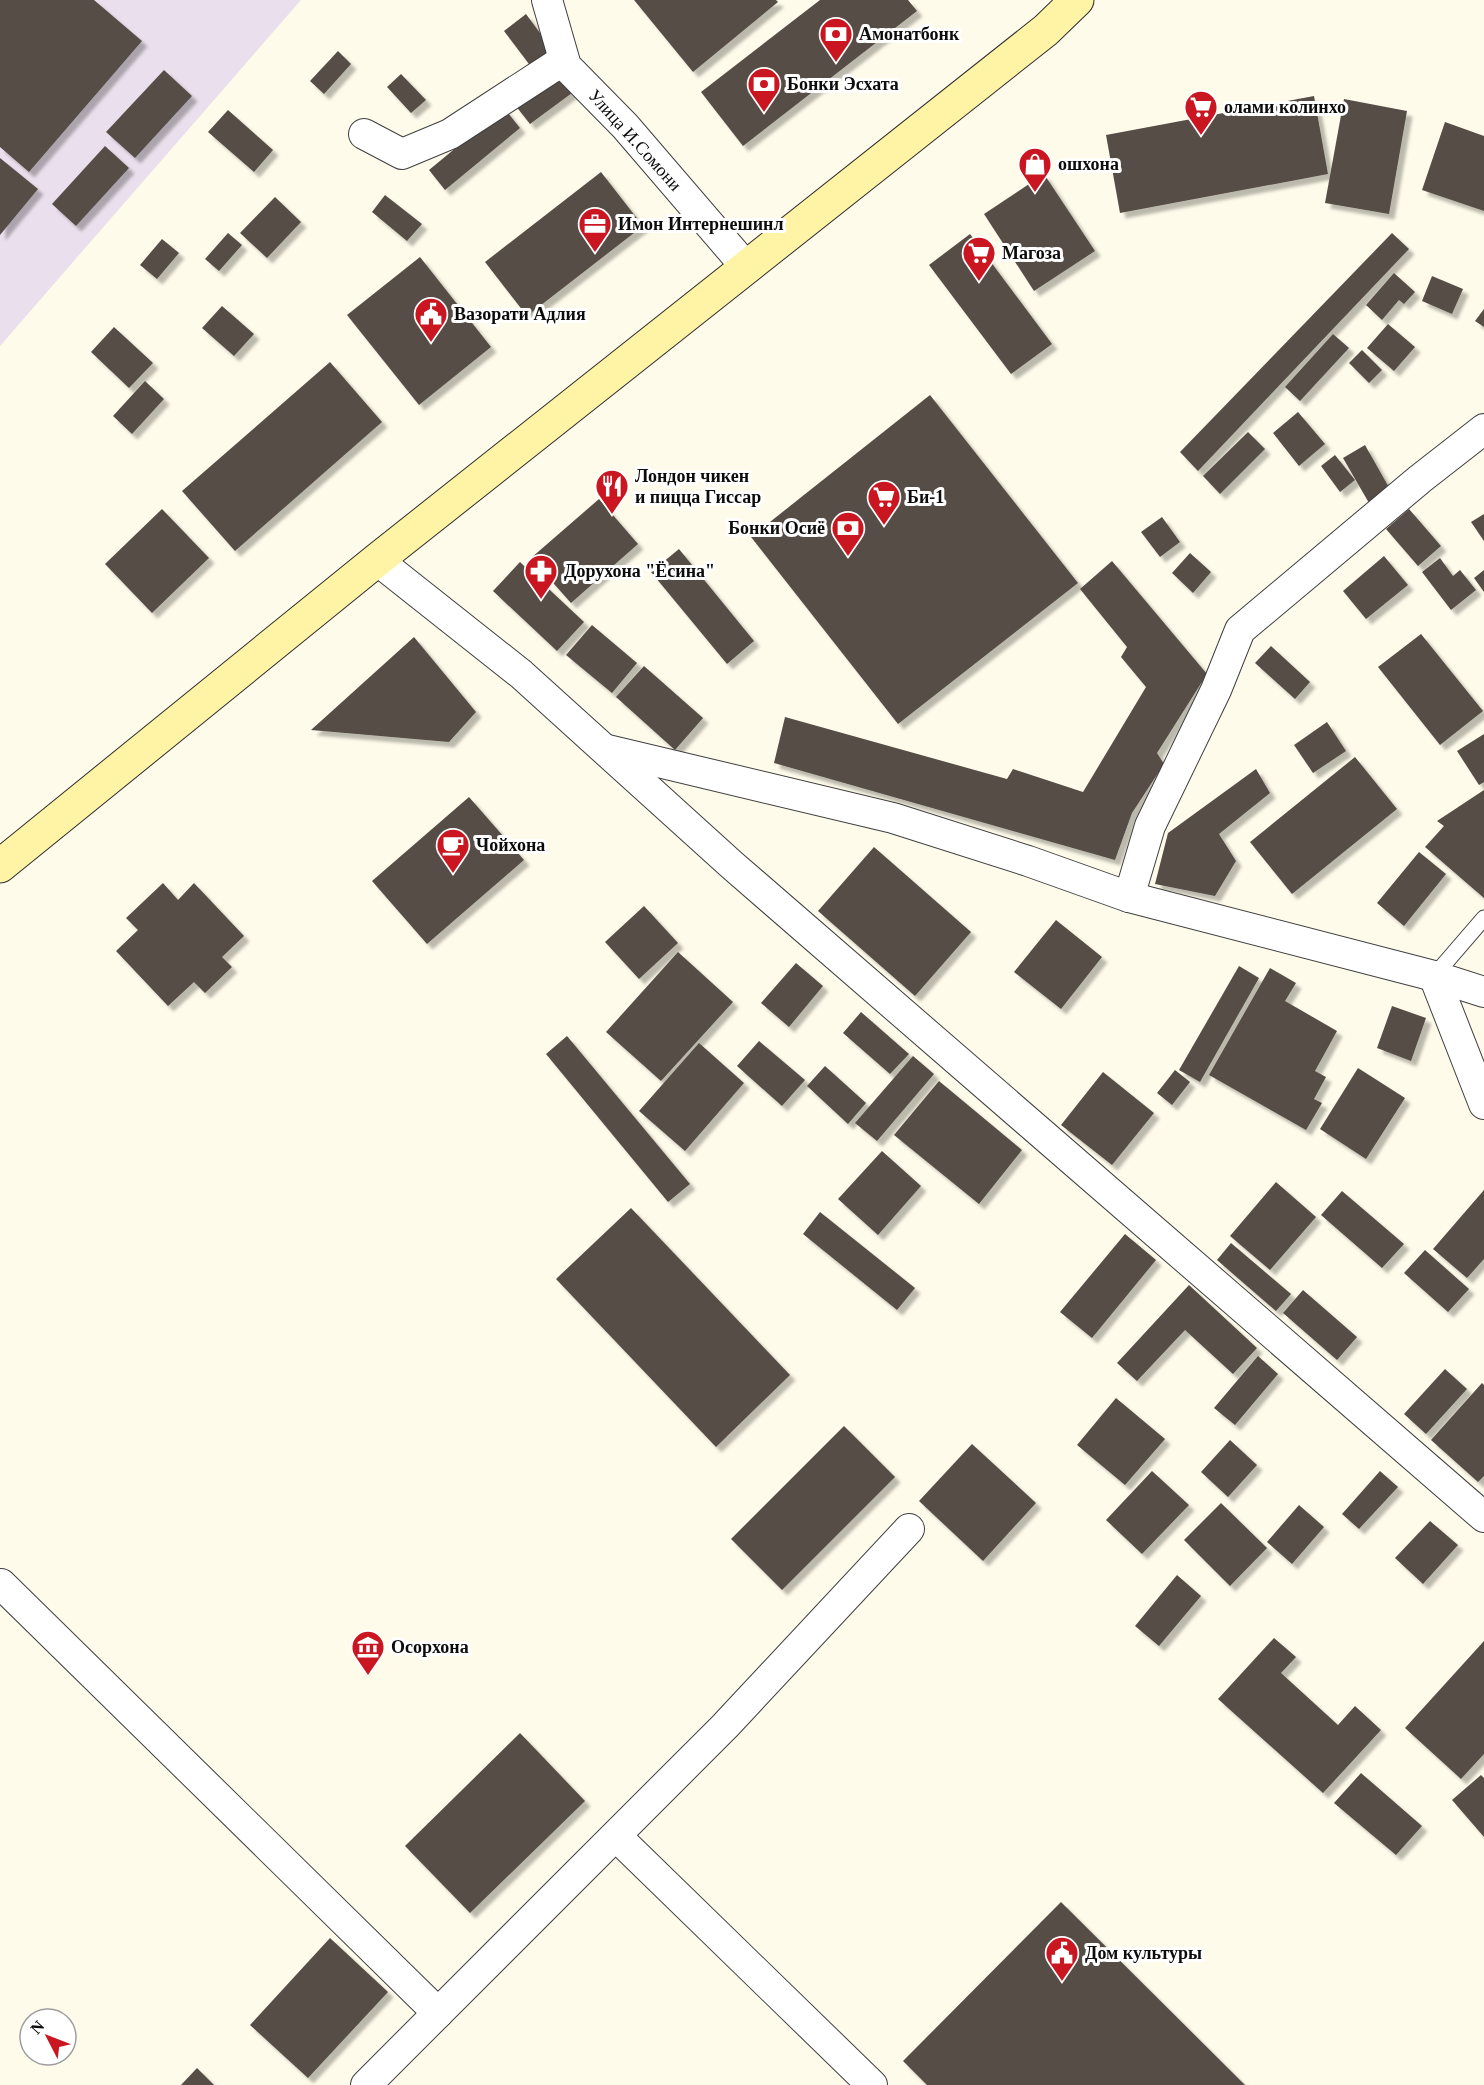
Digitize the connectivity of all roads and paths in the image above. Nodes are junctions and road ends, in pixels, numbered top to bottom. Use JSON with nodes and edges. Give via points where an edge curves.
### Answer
{"nodes":[{"id":1,"x":547,"y":0,"type":"edge"},
{"id":2,"x":1077,"y":0,"type":"edge"},
{"id":3,"x":566,"y":66,"type":"junction"},
{"id":4,"x":364,"y":134,"type":"dead end"},
{"id":5,"x":747,"y":268,"type":"junction"},
{"id":6,"x":1484,"y":429,"type":"edge"},
{"id":7,"x":377,"y":560,"type":"junction"},
{"id":8,"x":605,"y":750,"type":"junction"},
{"id":9,"x":0,"y":866,"type":"edge"},
{"id":10,"x":1129,"y":897,"type":"junction"},
{"id":11,"x":1484,"y":918,"type":"edge"},
{"id":12,"x":1434,"y":976,"type":"junction"},
{"id":13,"x":1484,"y":992,"type":"edge"},
{"id":14,"x":1484,"y":1104,"type":"edge"},
{"id":15,"x":1484,"y":1517,"type":"edge"},
{"id":16,"x":909,"y":1529,"type":"dead end"},
{"id":17,"x":1,"y":1584,"type":"edge"},
{"id":18,"x":616,"y":1836,"type":"junction"},
{"id":19,"x":438,"y":2013,"type":"junction"},
{"id":20,"x":366,"y":2085,"type":"edge"},
{"id":21,"x":872,"y":2085,"type":"edge"}],
"edges":[{"from":1,"to":3,"type":"street","name":"Улица И.Сомони"},
{"from":2,"to":5,"type":"street","via":[[1046,30]]},
{"from":3,"to":4,"type":"street","via":[[558,63],[450,134],[402,154]]},
{"from":3,"to":5,"type":"street","name":"Улица И.Сомони","via":[[625,126]]},
{"from":5,"to":7,"type":"street"},
{"from":6,"to":10,"type":"street","via":[[1240,630],[1150,826]]},
{"from":7,"to":8,"type":"street","via":[[521,674]]},
{"from":7,"to":9,"type":"street"},
{"from":8,"to":10,"type":"street","via":[[893,818]]},
{"from":8,"to":15,"type":"street","via":[[749,880]]},
{"from":10,"to":12,"type":"street"},
{"from":11,"to":12,"type":"lane"},
{"from":12,"to":13,"type":"street"},
{"from":12,"to":14,"type":"street"},
{"from":16,"to":18,"type":"street"},
{"from":17,"to":19,"type":"street"},
{"from":18,"to":19,"type":"street"},
{"from":18,"to":21,"type":"street"},
{"from":19,"to":20,"type":"street"}]}
